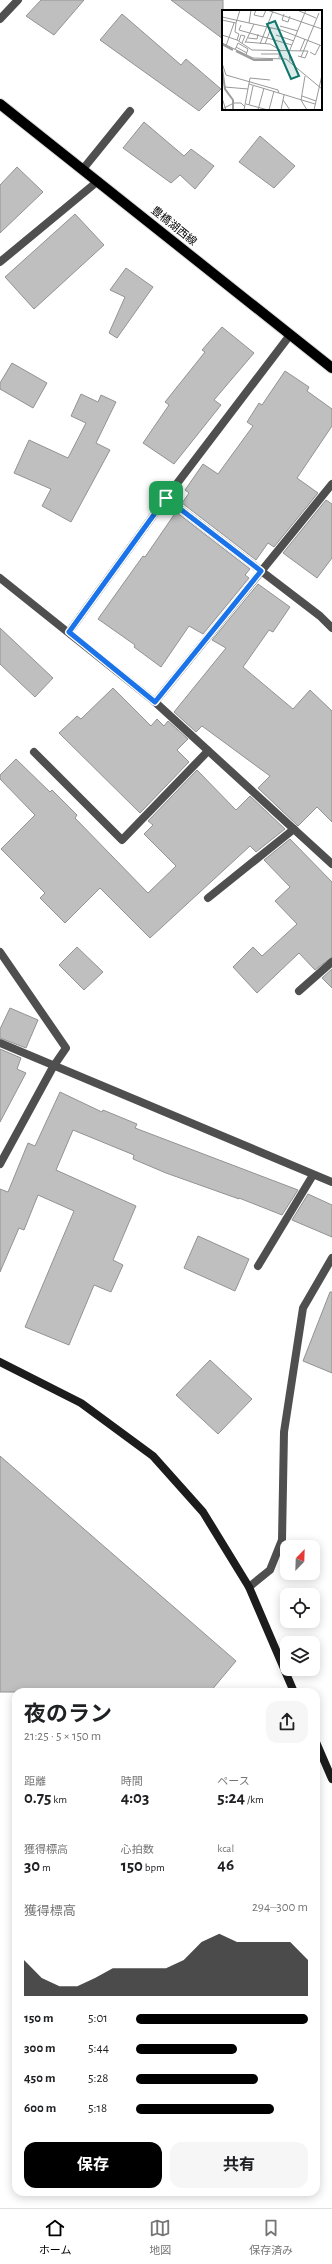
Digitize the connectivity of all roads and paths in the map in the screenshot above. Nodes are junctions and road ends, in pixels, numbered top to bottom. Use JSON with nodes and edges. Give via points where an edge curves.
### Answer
{"nodes":[{"id":1,"x":18,"y":0,"type":"edge"},
{"id":2,"x":0,"y":19,"type":"edge"},
{"id":3,"x":0,"y":104,"type":"edge"},
{"id":4,"x":130,"y":111,"type":"dead end"},
{"id":5,"x":84,"y":169,"type":"junction"},
{"id":6,"x":98,"y":181,"type":"junction"},
{"id":7,"x":0,"y":262,"type":"edge"},
{"id":8,"x":290,"y":336,"type":"junction"},
{"id":9,"x":332,"y":368,"type":"edge"},
{"id":10,"x":332,"y":484,"type":"edge"},
{"id":11,"x":166,"y":498,"type":"junction"},
{"id":12,"x":261,"y":571,"type":"junction"},
{"id":13,"x":0,"y":578,"type":"edge"},
{"id":14,"x":332,"y":628,"type":"edge"},
{"id":15,"x":69,"y":632,"type":"junction"},
{"id":16,"x":155,"y":702,"type":"junction"},
{"id":17,"x":208,"y":751,"type":"junction"},
{"id":18,"x":34,"y":752,"type":"dead end"},
{"id":19,"x":294,"y":829,"type":"junction"},
{"id":20,"x":332,"y":864,"type":"edge"},
{"id":21,"x":208,"y":898,"type":"dead end"},
{"id":22,"x":0,"y":952,"type":"edge"},
{"id":23,"x":332,"y":962,"type":"edge"},
{"id":24,"x":299,"y":991,"type":"dead end"},
{"id":25,"x":0,"y":1043,"type":"edge"},
{"id":26,"x":53,"y":1067,"type":"junction"},
{"id":27,"x":0,"y":1164,"type":"edge"},
{"id":28,"x":313,"y":1175,"type":"junction"},
{"id":29,"x":332,"y":1182,"type":"edge"},
{"id":30,"x":332,"y":1258,"type":"edge"},
{"id":31,"x":258,"y":1266,"type":"dead end"},
{"id":32,"x":0,"y":1362,"type":"edge"},
{"id":33,"x":249,"y":1586,"type":"junction"},
{"id":34,"x":292,"y":1688,"type":"edge"},
{"id":35,"x":320,"y":1751,"type":"edge"},
{"id":36,"x":332,"y":1779,"type":"edge"}],
"edges":[{"from":1,"to":2,"type":"street"},
{"from":3,"to":5,"type":"main road","name":"豊橋湖西線"},
{"from":4,"to":5,"type":"street"},
{"from":5,"to":6,"type":"main road","name":"豊橋湖西線"},
{"from":6,"to":7,"type":"street"},
{"from":6,"to":8,"type":"main road","name":"豊橋湖西線"},
{"from":8,"to":9,"type":"main road","name":"豊橋湖西線"},
{"from":8,"to":11,"type":"street"},
{"from":10,"to":12,"type":"street"},
{"from":11,"to":12,"type":"street"},
{"from":11,"to":15,"type":"street"},
{"from":12,"to":14,"type":"street"},
{"from":12,"to":16,"type":"street"},
{"from":13,"to":15,"type":"street"},
{"from":15,"to":16,"type":"street"},
{"from":16,"to":17,"type":"street"},
{"from":17,"to":18,"type":"street","via":[[122,840]]},
{"from":17,"to":19,"type":"street"},
{"from":19,"to":20,"type":"street"},
{"from":19,"to":21,"type":"street"},
{"from":22,"to":26,"type":"street","via":[[66,1048]]},
{"from":23,"to":24,"type":"street"},
{"from":25,"to":26,"type":"street"},
{"from":26,"to":27,"type":"street"},
{"from":26,"to":28,"type":"street"},
{"from":28,"to":29,"type":"street"},
{"from":28,"to":31,"type":"street"},
{"from":30,"to":33,"type":"street","via":[[303,1308],[284,1432],[282,1540],[270,1570]]},
{"from":32,"to":33,"type":"street","via":[[81,1403],[153,1456],[203,1512]]},
{"from":33,"to":34,"type":"street"},
{"from":35,"to":36,"type":"street"}]}
